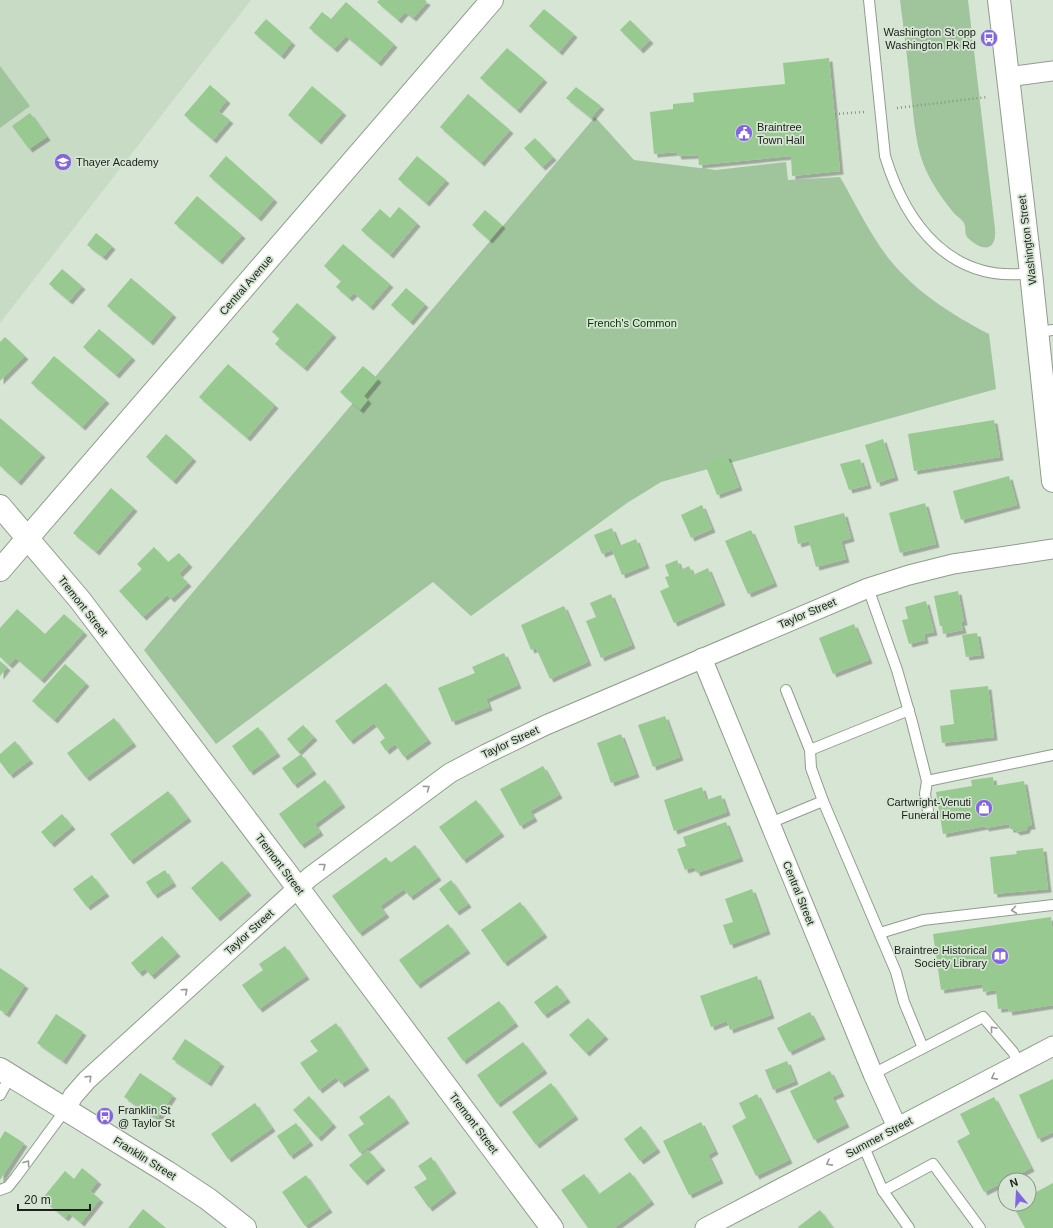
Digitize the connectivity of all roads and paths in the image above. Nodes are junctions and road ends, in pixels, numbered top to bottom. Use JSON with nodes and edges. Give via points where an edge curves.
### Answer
{"nodes":[{"id":1,"x":492,"y":0,"type":"edge"},
{"id":2,"x":869,"y":0,"type":"edge"},
{"id":3,"x":999,"y":0,"type":"edge"},
{"id":4,"x":1053,"y":71,"type":"edge"},
{"id":5,"x":1009,"y":86,"type":"junction"},
{"id":6,"x":880,"y":111,"type":"junction"},
{"id":7,"x":834,"y":114,"type":"dead end"},
{"id":8,"x":1031,"y":273,"type":"junction"},
{"id":9,"x":1045,"y":331,"type":"edge"},
{"id":10,"x":1049,"y":404,"type":"edge"},
{"id":11,"x":1053,"y":480,"type":"edge"},
{"id":12,"x":0,"y":506,"type":"edge"},
{"id":13,"x":27,"y":539,"type":"junction"},
{"id":14,"x":1053,"y":549,"type":"edge"},
{"id":15,"x":0,"y":570,"type":"edge"},
{"id":16,"x":868,"y":588,"type":"junction"},
{"id":17,"x":702,"y":658,"type":"junction"},
{"id":18,"x":786,"y":690,"type":"dead end"},
{"id":19,"x":909,"y":710,"type":"junction"},
{"id":20,"x":810,"y":750,"type":"junction"},
{"id":21,"x":1053,"y":755,"type":"edge"},
{"id":22,"x":927,"y":781,"type":"junction"},
{"id":23,"x":823,"y":802,"type":"junction"},
{"id":24,"x":928,"y":810,"type":"dead end"},
{"id":25,"x":770,"y":823,"type":"junction"},
{"id":26,"x":298,"y":888,"type":"junction"},
{"id":27,"x":1053,"y":905,"type":"edge"},
{"id":28,"x":880,"y":933,"type":"junction"},
{"id":29,"x":1053,"y":1046,"type":"edge"},
{"id":30,"x":923,"y":1048,"type":"junction"},
{"id":31,"x":1019,"y":1064,"type":"junction"},
{"id":32,"x":6,"y":1072,"type":"edge"},
{"id":33,"x":873,"y":1074,"type":"junction"},
{"id":34,"x":0,"y":1095,"type":"edge"},
{"id":35,"x":66,"y":1109,"type":"junction"},
{"id":36,"x":897,"y":1127,"type":"junction"},
{"id":37,"x":863,"y":1145,"type":"junction"},
{"id":38,"x":0,"y":1190,"type":"edge"},
{"id":39,"x":883,"y":1191,"type":"junction"},
{"id":40,"x":245,"y":1228,"type":"edge"},
{"id":41,"x":552,"y":1228,"type":"edge"},
{"id":42,"x":705,"y":1228,"type":"edge"},
{"id":43,"x":909,"y":1228,"type":"edge"},
{"id":44,"x":980,"y":1228,"type":"edge"}],
"edges":[{"from":1,"to":13,"type":"main road","name":"Central Avenue"},
{"from":2,"to":6,"type":"lane"},
{"from":3,"to":5,"type":"main road","name":"Washington Street"},
{"from":4,"to":5,"type":"street"},
{"from":5,"to":6,"type":"path"},
{"from":5,"to":8,"type":"main road","name":"Washington Street"},
{"from":6,"to":7,"type":"path"},
{"from":6,"to":8,"type":"lane","via":[[885,156],[890,172],[904,203],[926,233],[950,256],[969,266],[990,273]]},
{"from":8,"to":9,"type":"main road","name":"Washington Street"},
{"from":9,"to":10,"type":"main road","name":"Washington Street"},
{"from":10,"to":11,"type":"main road","name":"Washington Street"},
{"from":12,"to":13,"type":"main road","name":"Tremont Street"},
{"from":13,"to":15,"type":"main road","name":"Central Avenue"},
{"from":13,"to":26,"type":"main road","name":"Tremont Street","via":[[80,600]]},
{"from":14,"to":16,"type":"street","name":"Taylor Street","via":[[953,564],[909,574]]},
{"from":16,"to":17,"type":"street","name":"Taylor Street"},
{"from":16,"to":19,"type":"lane"},
{"from":17,"to":25,"type":"street","name":"Central Street"},
{"from":26,"to":17,"type":"street","name":"Taylor Street","one_way":true,"via":[[323,866],[434,784],[466,764],[546,725]]},
{"from":18,"to":20,"type":"lane"},
{"from":19,"to":20,"type":"lane"},
{"from":19,"to":22,"type":"lane"},
{"from":20,"to":23,"type":"lane","via":[[811,768]]},
{"from":21,"to":22,"type":"lane"},
{"from":22,"to":24,"type":"lane","via":[[925,794]]},
{"from":23,"to":25,"type":"lane"},
{"from":23,"to":28,"type":"lane"},
{"from":25,"to":33,"type":"street","name":"Central Street"},
{"from":35,"to":26,"type":"street","name":"Taylor Street","one_way":true,"via":[[87,1080]]},
{"from":26,"to":41,"type":"main road","name":"Tremont Street"},
{"from":27,"to":28,"type":"lane","one_way":true,"via":[[923,920]]},
{"from":28,"to":30,"type":"lane"},
{"from":29,"to":31,"type":"street","name":"Summer Street"},
{"from":31,"to":30,"type":"lane","one_way":true,"via":[[1013,1052],[983,1017]]},
{"from":30,"to":33,"type":"lane"},
{"from":31,"to":36,"type":"street","name":"Summer Street","one_way":true},
{"from":32,"to":34,"type":"lane"},
{"from":32,"to":35,"type":"main road","name":"Franklin Street"},
{"from":33,"to":36,"type":"street","name":"Central Street"},
{"from":38,"to":35,"type":"lane","one_way":true,"via":[[8,1187],[16,1178]]},
{"from":35,"to":40,"type":"main road","name":"Franklin Street","via":[[190,1187]]},
{"from":36,"to":37,"type":"street","name":"Summer Street"},
{"from":37,"to":39,"type":"lane"},
{"from":37,"to":42,"type":"street","name":"Summer Street","one_way":true},
{"from":39,"to":43,"type":"lane"},
{"from":39,"to":44,"type":"lane","via":[[933,1164]]}]}
